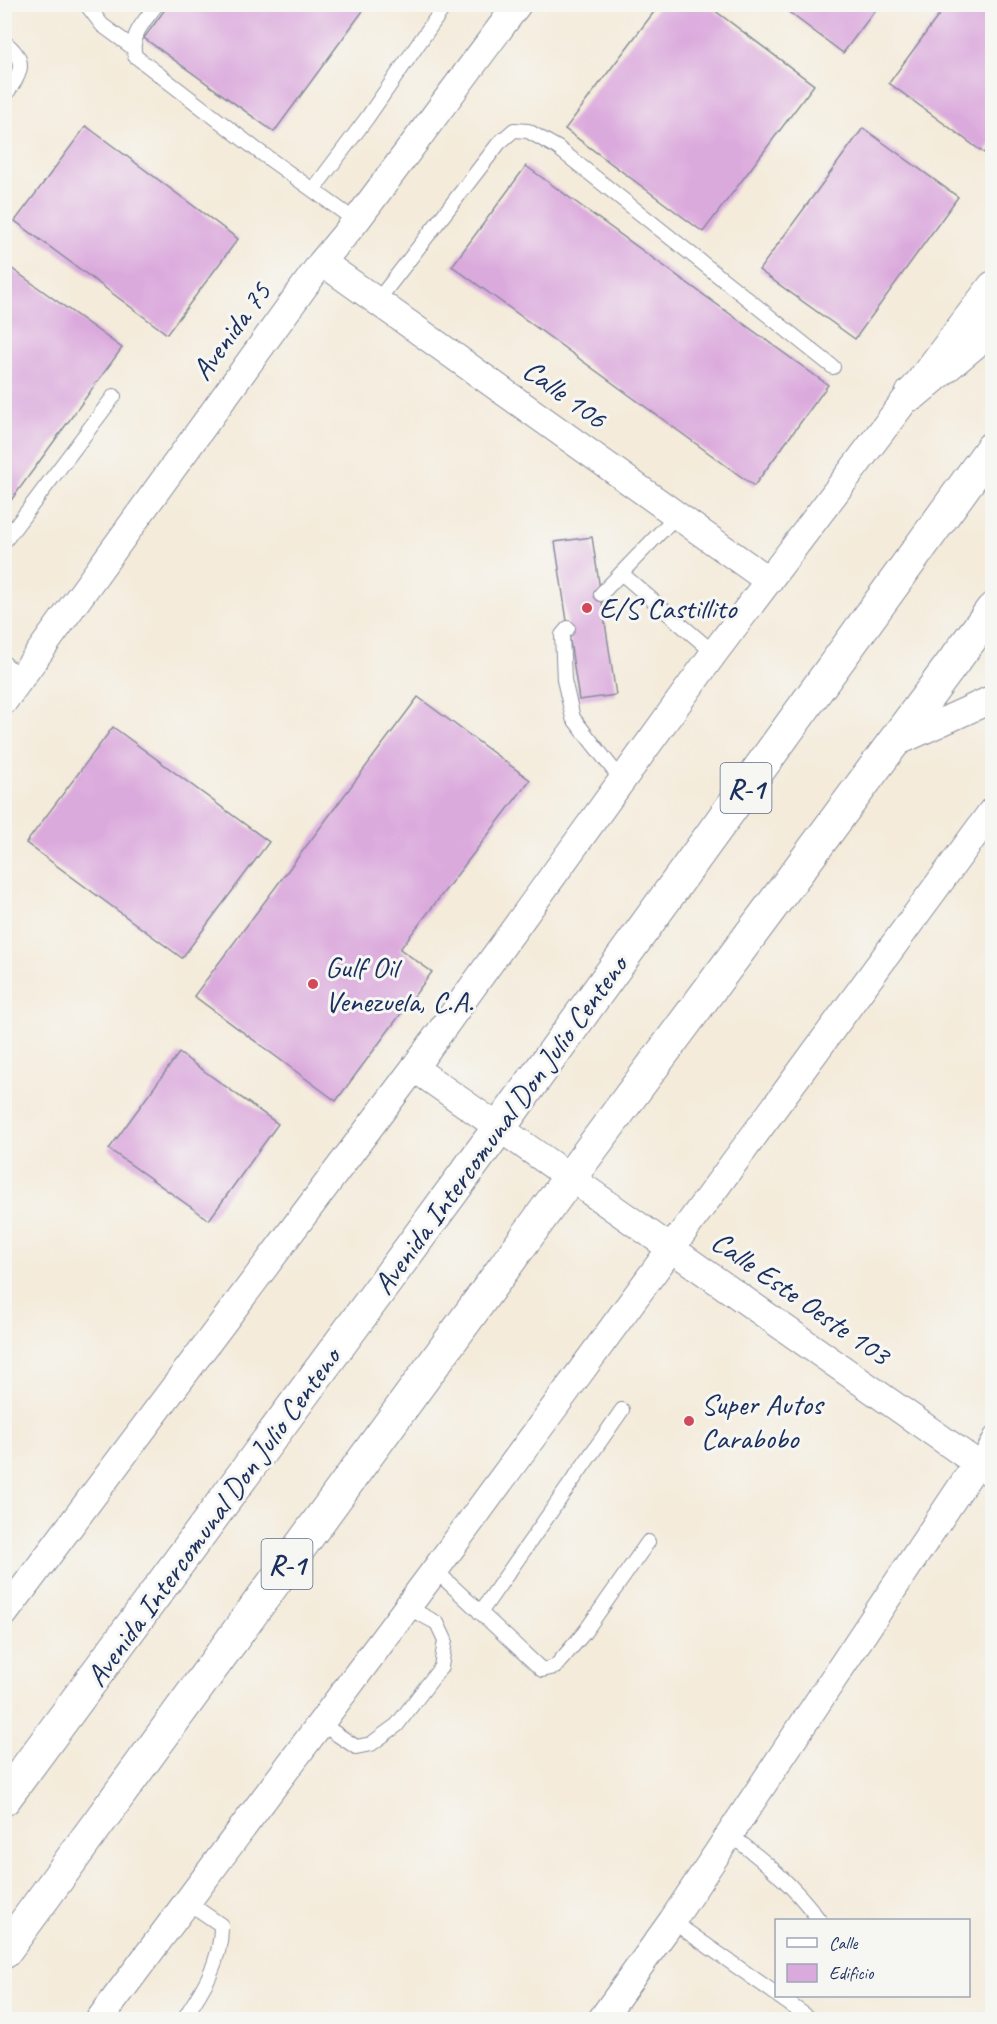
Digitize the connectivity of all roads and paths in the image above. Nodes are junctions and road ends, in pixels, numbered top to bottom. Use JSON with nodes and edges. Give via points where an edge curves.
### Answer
{"nodes":[{"id":1,"x":86,"y":4,"type":"edge"},
{"id":2,"x":157,"y":4,"type":"edge"},
{"id":3,"x":446,"y":4,"type":"edge"},
{"id":4,"x":518,"y":4,"type":"edge"},
{"id":5,"x":4,"y":42,"type":"edge"},
{"id":6,"x":132,"y":47,"type":"junction"},
{"id":7,"x":4,"y":97,"type":"edge"},
{"id":8,"x":313,"y":190,"type":"junction"},
{"id":9,"x":356,"y":220,"type":"junction"},
{"id":10,"x":322,"y":262,"type":"junction"},
{"id":11,"x":993,"y":285,"type":"edge"},
{"id":12,"x":378,"y":300,"type":"junction"},
{"id":13,"x":993,"y":327,"type":"edge"},
{"id":14,"x":833,"y":367,"type":"dead end"},
{"id":15,"x":912,"y":394,"type":"junction"},
{"id":16,"x":114,"y":396,"type":"dead end"},
{"id":17,"x":993,"y":448,"type":"edge"},
{"id":18,"x":677,"y":515,"type":"junction"},
{"id":19,"x":4,"y":542,"type":"edge"},
{"id":20,"x":621,"y":573,"type":"junction"},
{"id":21,"x":769,"y":581,"type":"junction"},
{"id":22,"x":601,"y":594,"type":"dead end"},
{"id":23,"x":993,"y":610,"type":"edge"},
{"id":24,"x":568,"y":628,"type":"dead end"},
{"id":25,"x":714,"y":653,"type":"junction"},
{"id":26,"x":13,"y":670,"type":"edge"},
{"id":27,"x":993,"y":699,"type":"edge"},
{"id":28,"x":4,"y":701,"type":"edge"},
{"id":29,"x":891,"y":745,"type":"junction"},
{"id":30,"x":623,"y":782,"type":"junction"},
{"id":31,"x":993,"y":811,"type":"edge"},
{"id":32,"x":414,"y":1068,"type":"junction"},
{"id":33,"x":499,"y":1128,"type":"junction"},
{"id":34,"x":571,"y":1176,"type":"junction"},
{"id":35,"x":672,"y":1246,"type":"junction"},
{"id":36,"x":622,"y":1410,"type":"dead end"},
{"id":37,"x":993,"y":1434,"type":"edge"},
{"id":38,"x":985,"y":1468,"type":"edge"},
{"id":39,"x":648,"y":1542,"type":"dead end"},
{"id":40,"x":435,"y":1570,"type":"junction"},
{"id":41,"x":407,"y":1607,"type":"junction"},
{"id":42,"x":480,"y":1613,"type":"junction"},
{"id":43,"x":4,"y":1614,"type":"edge"},
{"id":44,"x":320,"y":1723,"type":"junction"},
{"id":45,"x":4,"y":1799,"type":"edge"},
{"id":46,"x":729,"y":1833,"type":"junction"},
{"id":47,"x":186,"y":1901,"type":"junction"},
{"id":48,"x":818,"y":1919,"type":"edge"},
{"id":49,"x":672,"y":1921,"type":"junction"},
{"id":50,"x":4,"y":1952,"type":"edge"},
{"id":51,"x":775,"y":1994,"type":"edge"},
{"id":52,"x":780,"y":1997,"type":"edge"},
{"id":53,"x":99,"y":2019,"type":"edge"},
{"id":54,"x":183,"y":2019,"type":"edge"},
{"id":55,"x":601,"y":2019,"type":"edge"},
{"id":56,"x":812,"y":2019,"type":"edge"}],
"edges":[{"from":1,"to":6,"type":"lane","via":[[102,24]]},
{"from":2,"to":6,"type":"lane","via":[[134,36]]},
{"from":3,"to":8,"type":"lane"},
{"from":4,"to":9,"type":"street","name":"Avenida 75"},
{"from":5,"to":7,"type":"lane","via":[[15,50],[21,64],[18,78]]},
{"from":6,"to":8,"type":"lane","via":[[135,56]]},
{"from":8,"to":9,"type":"lane"},
{"from":9,"to":10,"type":"street","name":"Avenida 75"},
{"from":10,"to":12,"type":"street","name":"Calle 106"},
{"from":10,"to":26,"type":"street","name":"Avenida 75"},
{"from":11,"to":15,"type":"street"},
{"from":12,"to":14,"type":"lane","via":[[499,143],[514,130],[528,131],[558,148]]},
{"from":12,"to":18,"type":"street","name":"Calle 106"},
{"from":13,"to":15,"type":"main road"},
{"from":15,"to":21,"type":"street"},
{"from":16,"to":19,"type":"lane"},
{"from":17,"to":33,"type":"main road","name":"Avenida Intercomunal Don Julio Centeno","number":"R-1"},
{"from":18,"to":20,"type":"lane"},
{"from":18,"to":21,"type":"street","name":"Calle 106"},
{"from":20,"to":22,"type":"lane"},
{"from":20,"to":25,"type":"lane"},
{"from":21,"to":25,"type":"street"},
{"from":23,"to":29,"type":"main road","number":"R-1"},
{"from":24,"to":30,"type":"lane","via":[[562,635],[564,680],[573,718]]},
{"from":25,"to":30,"type":"street"},
{"from":26,"to":28,"type":"street","name":"Avenida 75"},
{"from":27,"to":29,"type":"street"},
{"from":29,"to":34,"type":"main road","number":"R-1"},
{"from":30,"to":32,"type":"street"},
{"from":31,"to":35,"type":"street"},
{"from":32,"to":33,"type":"street","name":"Calle Este Oeste 103"},
{"from":32,"to":43,"type":"street"},
{"from":33,"to":34,"type":"street","name":"Calle Este Oeste 103"},
{"from":33,"to":45,"type":"main road","name":"Avenida Intercomunal Don Julio Centeno","number":"R-1"},
{"from":34,"to":35,"type":"street","name":"Calle Este Oeste 103"},
{"from":34,"to":50,"type":"main road","number":"R-1"},
{"from":35,"to":38,"type":"street","name":"Calle Este Oeste 103"},
{"from":35,"to":40,"type":"street"},
{"from":36,"to":42,"type":"lane"},
{"from":37,"to":38,"type":"lane"},
{"from":38,"to":46,"type":"street"},
{"from":39,"to":42,"type":"lane","via":[[555,1667],[543,1670]]},
{"from":40,"to":41,"type":"street"},
{"from":40,"to":42,"type":"lane"},
{"from":41,"to":44,"type":"street"},
{"from":41,"to":44,"type":"lane","via":[[437,1623],[445,1640],[441,1667],[397,1725],[371,1744],[357,1747]]},
{"from":44,"to":47,"type":"street"},
{"from":46,"to":48,"type":"lane","via":[[776,1870]]},
{"from":46,"to":49,"type":"street"},
{"from":47,"to":53,"type":"street"},
{"from":47,"to":54,"type":"lane","via":[[221,1925],[222,1938],[203,1989]]},
{"from":49,"to":51,"type":"lane"},
{"from":49,"to":55,"type":"street"},
{"from":52,"to":56,"type":"lane"}]}
